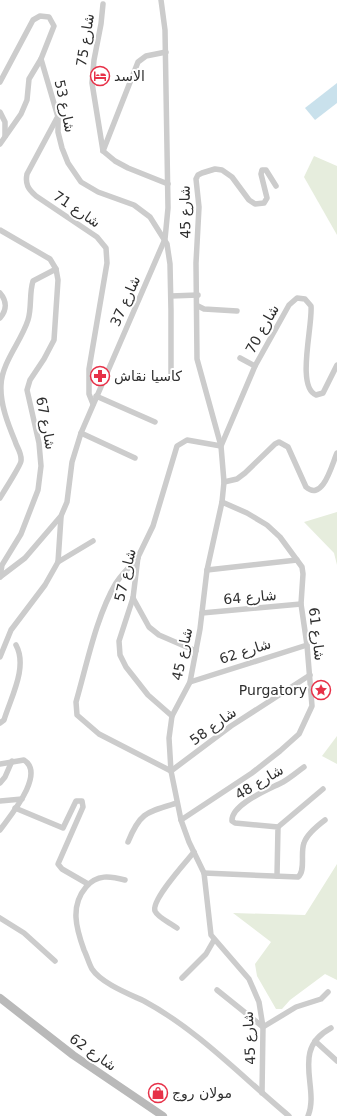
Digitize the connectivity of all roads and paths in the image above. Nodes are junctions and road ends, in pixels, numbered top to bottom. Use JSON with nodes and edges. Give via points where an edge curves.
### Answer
{"nodes":[{"id":1,"x":161,"y":0,"type":"edge"},
{"id":2,"x":103,"y":4,"type":"dead end"},
{"id":3,"x":166,"y":52,"type":"junction"},
{"id":4,"x":41,"y":59,"type":"junction"},
{"id":5,"x":0,"y":82,"type":"edge"},
{"id":6,"x":0,"y":112,"type":"edge"},
{"id":7,"x":58,"y":117,"type":"junction"},
{"id":8,"x":5,"y":136,"type":"junction"},
{"id":9,"x":0,"y":144,"type":"edge"},
{"id":10,"x":104,"y":151,"type":"junction"},
{"id":11,"x":168,"y":184,"type":"junction"},
{"id":12,"x":276,"y":186,"type":"dead end"},
{"id":13,"x":0,"y":230,"type":"edge"},
{"id":14,"x":165,"y":239,"type":"junction"},
{"id":15,"x":56,"y":269,"type":"junction"},
{"id":16,"x":0,"y":293,"type":"edge"},
{"id":17,"x":198,"y":295,"type":"junction"},
{"id":18,"x":171,"y":296,"type":"junction"},
{"id":19,"x":198,"y":306,"type":"junction"},
{"id":20,"x":237,"y":311,"type":"dead end"},
{"id":21,"x":0,"y":318,"type":"edge"},
{"id":22,"x":240,"y":358,"type":"dead end"},
{"id":23,"x":337,"y":365,"type":"edge"},
{"id":24,"x":256,"y":366,"type":"junction"},
{"id":25,"x":171,"y":379,"type":"dead end"},
{"id":26,"x":96,"y":396,"type":"junction"},
{"id":27,"x":93,"y":404,"type":"junction"},
{"id":28,"x":155,"y":422,"type":"dead end"},
{"id":29,"x":81,"y":433,"type":"junction"},
{"id":30,"x":221,"y":446,"type":"junction"},
{"id":31,"x":337,"y":453,"type":"edge"},
{"id":32,"x":135,"y":458,"type":"dead end"},
{"id":33,"x":224,"y":482,"type":"junction"},
{"id":34,"x":0,"y":498,"type":"edge"},
{"id":35,"x":222,"y":502,"type":"junction"},
{"id":36,"x":61,"y":516,"type":"junction"},
{"id":37,"x":93,"y":541,"type":"dead end"},
{"id":38,"x":138,"y":558,"type":"junction"},
{"id":39,"x":297,"y":560,"type":"junction"},
{"id":40,"x":58,"y":562,"type":"junction"},
{"id":41,"x":206,"y":570,"type":"junction"},
{"id":42,"x":0,"y":577,"type":"edge"},
{"id":43,"x":133,"y":598,"type":"junction"},
{"id":44,"x":301,"y":604,"type":"junction"},
{"id":45,"x":202,"y":613,"type":"junction"},
{"id":46,"x":16,"y":645,"type":"dead end"},
{"id":47,"x":307,"y":645,"type":"junction"},
{"id":48,"x":196,"y":651,"type":"junction"},
{"id":49,"x":0,"y":657,"type":"edge"},
{"id":50,"x":310,"y":676,"type":"junction"},
{"id":51,"x":190,"y":682,"type":"junction"},
{"id":52,"x":172,"y":716,"type":"junction"},
{"id":53,"x":0,"y":723,"type":"edge"},
{"id":54,"x":12,"y":761,"type":"junction"},
{"id":55,"x":0,"y":764,"type":"edge"},
{"id":56,"x":304,"y":767,"type":"dead end"},
{"id":57,"x":171,"y":771,"type":"junction"},
{"id":58,"x":0,"y":783,"type":"edge"},
{"id":59,"x":323,"y":789,"type":"dead end"},
{"id":60,"x":22,"y":799,"type":"junction"},
{"id":61,"x":0,"y":801,"type":"edge"},
{"id":62,"x":177,"y":803,"type":"junction"},
{"id":63,"x":15,"y":808,"type":"junction"},
{"id":64,"x":181,"y":820,"type":"junction"},
{"id":65,"x":325,"y":820,"type":"dead end"},
{"id":66,"x":278,"y":827,"type":"junction"},
{"id":67,"x":0,"y":830,"type":"edge"},
{"id":68,"x":128,"y":842,"type":"dead end"},
{"id":69,"x":194,"y":852,"type":"junction"},
{"id":70,"x":204,"y":873,"type":"junction"},
{"id":71,"x":278,"y":876,"type":"junction"},
{"id":72,"x":125,"y":880,"type":"dead end"},
{"id":73,"x":88,"y":884,"type":"junction"},
{"id":74,"x":0,"y":918,"type":"edge"},
{"id":75,"x":177,"y":928,"type":"dead end"},
{"id":76,"x":214,"y":940,"type":"junction"},
{"id":77,"x":55,"y":961,"type":"dead end"},
{"id":78,"x":182,"y":978,"type":"dead end"},
{"id":79,"x":217,"y":990,"type":"dead end"},
{"id":80,"x":328,"y":992,"type":"dead end"},
{"id":81,"x":0,"y":994,"type":"edge"},
{"id":82,"x":0,"y":998,"type":"edge"},
{"id":83,"x":10,"y":1006,"type":"junction"},
{"id":84,"x":263,"y":1027,"type":"junction"},
{"id":85,"x":331,"y":1028,"type":"dead end"},
{"id":86,"x":315,"y":1041,"type":"junction"},
{"id":87,"x":337,"y":1061,"type":"edge"},
{"id":88,"x":262,"y":1093,"type":"junction"},
{"id":89,"x":162,"y":1116,"type":"edge"},
{"id":90,"x":289,"y":1116,"type":"edge"},
{"id":91,"x":308,"y":1116,"type":"edge"}],
"edges":[{"from":1,"to":3,"type":"street","name":"شارع 37"},
{"from":2,"to":10,"type":"street","name":"شارع 75","via":[[92,84]]},
{"from":3,"to":10,"type":"street","via":[[146,56],[138,62]]},
{"from":3,"to":11,"type":"street","name":"شارع 37"},
{"from":4,"to":5,"type":"street","via":[[54,26],[51,19],[43,16],[33,20]]},
{"from":4,"to":7,"type":"street","name":"شارع 53"},
{"from":4,"to":8,"type":"street","via":[[29,79],[24,108]]},
{"from":6,"to":8,"type":"street","via":[[5,122]]},
{"from":7,"to":14,"type":"street","name":"شارع 53","via":[[62,148],[78,178],[98,192],[134,205],[150,217]]},
{"from":7,"to":27,"type":"street","name":"شارع 71","via":[[27,174],[26,183],[36,196],[97,237],[106,248],[107,263],[89,369],[88,394]]},
{"from":8,"to":9,"type":"street"},
{"from":10,"to":11,"type":"street","via":[[128,168]]},
{"from":11,"to":14,"type":"street","name":"شارع 37"},
{"from":12,"to":17,"type":"street","name":"شارع 45","via":[[266,170],[262,170],[267,198],[264,202],[256,204],[248,200],[225,171],[215,169],[198,175]]},
{"from":13,"to":15,"type":"street","via":[[50,259]]},
{"from":14,"to":18,"type":"street","name":"شارع 45","via":[[169,255]]},
{"from":14,"to":26,"type":"street","name":"شارع 37"},
{"from":15,"to":34,"type":"street","via":[[33,281],[28,319],[3,375],[3,406],[21,461]]},
{"from":15,"to":42,"type":"street","name":"شارع 67","via":[[58,292],[54,340],[30,380],[28,390],[39,443],[41,466],[38,490],[21,534],[2,565]]},
{"from":16,"to":21,"type":"street","via":[[5,307]]},
{"from":17,"to":18,"type":"street"},
{"from":17,"to":19,"type":"street","name":"شارع 45"},
{"from":18,"to":25,"type":"street","name":"شارع 45"},
{"from":19,"to":20,"type":"street","via":[[204,309]]},
{"from":19,"to":30,"type":"street","name":"شارع 45","via":[[198,359]]},
{"from":22,"to":24,"type":"street"},
{"from":23,"to":24,"type":"street","name":"شارع 70","via":[[323,393],[316,395],[311,392],[307,383],[306,367],[312,309],[308,301],[300,298],[291,302]]},
{"from":24,"to":30,"type":"street","name":"شارع 70"},
{"from":26,"to":27,"type":"street","name":"شارع 37"},
{"from":26,"to":28,"type":"street"},
{"from":27,"to":29,"type":"street","name":"شارع 37"},
{"from":29,"to":32,"type":"street"},
{"from":29,"to":36,"type":"street","name":"شارع 37","via":[[72,462],[67,502]]},
{"from":30,"to":33,"type":"street","name":"شارع 45"},
{"from":30,"to":38,"type":"street","name":"شارع 57","via":[[187,440],[177,446],[156,518]]},
{"from":31,"to":33,"type":"street","via":[[329,475],[318,490],[306,487],[288,447],[279,442],[237,479]]},
{"from":33,"to":35,"type":"street","name":"شارع 45"},
{"from":35,"to":39,"type":"street","name":"شارع 61","via":[[267,525],[280,537]]},
{"from":35,"to":41,"type":"street","name":"شارع 45"},
{"from":36,"to":40,"type":"street"},
{"from":36,"to":42,"type":"street","name":"شارع 37","via":[[25,558]]},
{"from":37,"to":40,"type":"street"},
{"from":38,"to":43,"type":"street","name":"شارع 57"},
{"from":38,"to":57,"type":"street","via":[[119,579],[108,600],[75,708],[81,720],[99,734]]},
{"from":39,"to":41,"type":"street"},
{"from":39,"to":44,"type":"street","name":"شارع 61","via":[[303,574]]},
{"from":40,"to":49,"type":"street","via":[[45,585],[10,630]]},
{"from":41,"to":45,"type":"street","name":"شارع 45"},
{"from":43,"to":48,"type":"street","via":[[149,627],[159,635]]},
{"from":43,"to":52,"type":"street","name":"شارع 57","via":[[119,641],[120,655],[148,696]]},
{"from":44,"to":45,"type":"street","name":"شارع 64"},
{"from":44,"to":47,"type":"street","name":"شارع 61"},
{"from":45,"to":48,"type":"street","name":"شارع 45"},
{"from":46,"to":53,"type":"street","via":[[21,663],[4,720]]},
{"from":47,"to":50,"type":"street","name":"شارع 61"},
{"from":47,"to":51,"type":"street","name":"شارع 62"},
{"from":48,"to":51,"type":"street","name":"شارع 45"},
{"from":50,"to":57,"type":"street","name":"شارع 58","via":[[231,726]]},
{"from":50,"to":64,"type":"street","name":"شارع 61","via":[[312,706],[299,734],[252,773]]},
{"from":51,"to":52,"type":"street","name":"شارع 45"},
{"from":52,"to":57,"type":"street","name":"شارع 45","via":[[169,738]]},
{"from":54,"to":55,"type":"street"},
{"from":54,"to":58,"type":"street"},
{"from":54,"to":60,"type":"street","via":[[24,760],[31,770],[29,785]]},
{"from":56,"to":66,"type":"street","name":"شارع 48","via":[[284,782],[238,808],[233,815],[232,821],[240,824]]},
{"from":57,"to":62,"type":"street","name":"شارع 45"},
{"from":59,"to":66,"type":"street"},
{"from":60,"to":61,"type":"street"},
{"from":60,"to":63,"type":"street"},
{"from":62,"to":64,"type":"street","name":"شارع 45"},
{"from":62,"to":68,"type":"street","via":[[140,818]]},
{"from":63,"to":67,"type":"street"},
{"from":63,"to":73,"type":"street","via":[[63,828],[76,801],[82,801],[83,807],[58,864]]},
{"from":64,"to":69,"type":"street","name":"شارع 45"},
{"from":65,"to":71,"type":"street","via":[[304,842],[300,875]]},
{"from":66,"to":71,"type":"street"},
{"from":69,"to":70,"type":"street","name":"شارع 45"},
{"from":69,"to":75,"type":"street","via":[[160,895],[155,906],[158,915]]},
{"from":70,"to":71,"type":"street"},
{"from":70,"to":76,"type":"street","name":"شارع 45","via":[[210,930]]},
{"from":72,"to":73,"type":"street","via":[[102,876]]},
{"from":73,"to":88,"type":"street","via":[[79,898],[76,924],[92,969],[102,978],[190,1030]]},
{"from":74,"to":77,"type":"street","via":[[24,933]]},
{"from":76,"to":78,"type":"street","via":[[206,954]]},
{"from":76,"to":84,"type":"street","name":"شارع 45","via":[[249,979],[256,993]]},
{"from":79,"to":84,"type":"street"},
{"from":80,"to":84,"type":"street","via":[[321,999],[296,1007]]},
{"from":81,"to":83,"type":"street","name":"شارع 62"},
{"from":82,"to":83,"type":"street","name":"شارع 62"},
{"from":83,"to":89,"type":"street","name":"شارع 62","via":[[73,1055]]},
{"from":84,"to":88,"type":"street","name":"شارع 45"},
{"from":85,"to":86,"type":"street"},
{"from":86,"to":87,"type":"street"},
{"from":86,"to":91,"type":"street","via":[[308,1060],[312,1104]]},
{"from":88,"to":90,"type":"street"}]}
